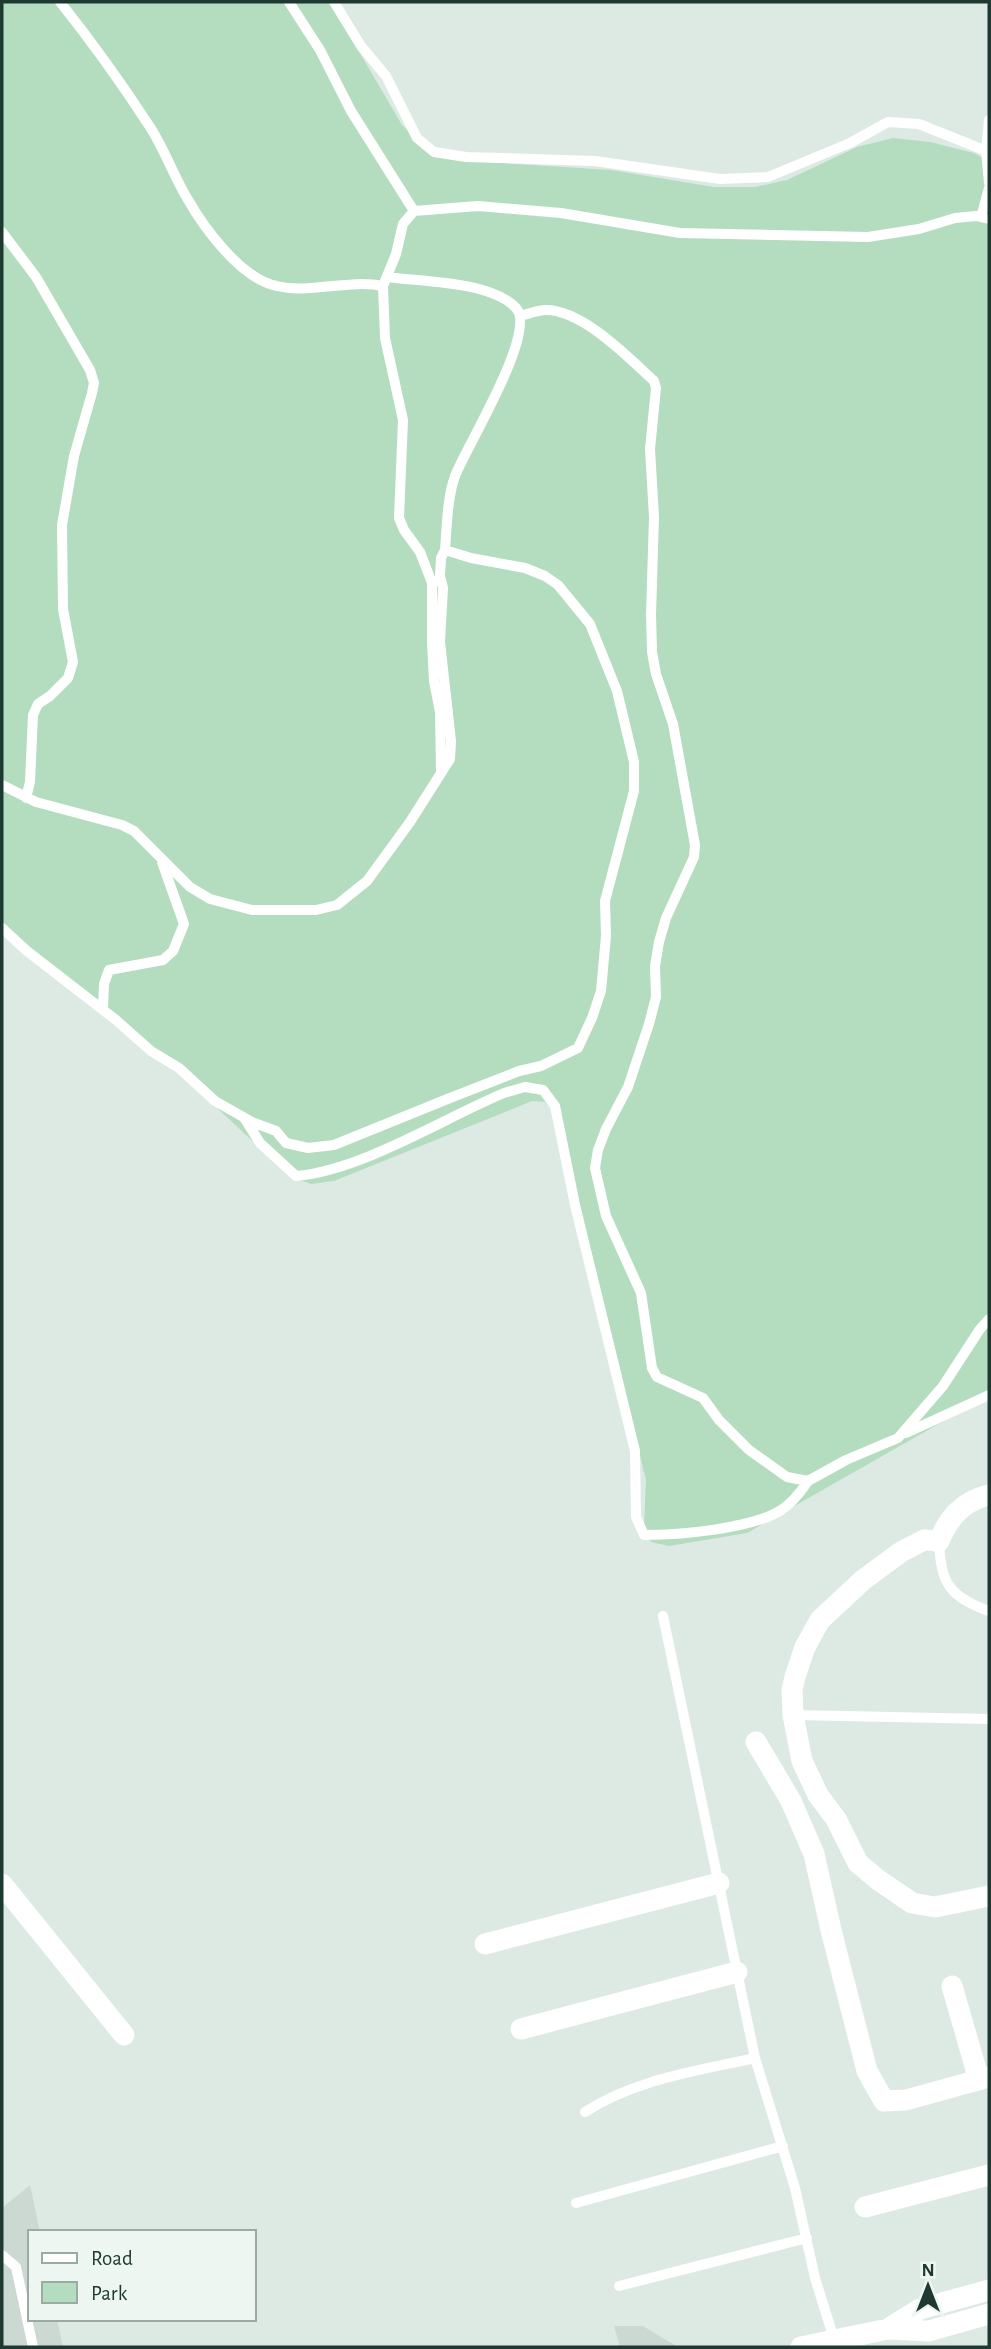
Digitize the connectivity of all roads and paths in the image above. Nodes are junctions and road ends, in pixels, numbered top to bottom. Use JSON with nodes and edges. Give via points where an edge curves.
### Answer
{"nodes":[{"id":1,"x":60,"y":2,"type":"edge"},
{"id":2,"x":289,"y":2,"type":"edge"},
{"id":3,"x":334,"y":2,"type":"edge"},
{"id":4,"x":989,"y":120,"type":"edge"},
{"id":5,"x":988,"y":151,"type":"edge"},
{"id":6,"x":989,"y":186,"type":"edge"},
{"id":7,"x":414,"y":211,"type":"junction"},
{"id":8,"x":985,"y":218,"type":"edge"},
{"id":9,"x":2,"y":232,"type":"edge"},
{"id":10,"x":385,"y":281,"type":"junction"},
{"id":11,"x":520,"y":316,"type":"junction"},
{"id":12,"x":445,"y":550,"type":"junction"},
{"id":13,"x":436,"y":580,"type":"junction"},
{"id":14,"x":2,"y":785,"type":"edge"},
{"id":15,"x":26,"y":798,"type":"junction"},
{"id":16,"x":162,"y":862,"type":"junction"},
{"id":17,"x":2,"y":928,"type":"edge"},
{"id":18,"x":103,"y":1010,"type":"junction"},
{"id":19,"x":243,"y":1117,"type":"junction"},
{"id":20,"x":989,"y":1319,"type":"edge"},
{"id":21,"x":989,"y":1395,"type":"edge"},
{"id":22,"x":897,"y":1437,"type":"junction"},
{"id":23,"x":808,"y":1481,"type":"junction"},
{"id":24,"x":989,"y":1495,"type":"edge"},
{"id":25,"x":939,"y":1541,"type":"junction"},
{"id":26,"x":989,"y":1611,"type":"edge"},
{"id":27,"x":663,"y":1616,"type":"dead end"},
{"id":28,"x":793,"y":1715,"type":"junction"},
{"id":29,"x":989,"y":1719,"type":"edge"},
{"id":30,"x":756,"y":1742,"type":"dead end"},
{"id":31,"x":719,"y":1883,"type":"junction"},
{"id":32,"x":2,"y":1884,"type":"edge"},
{"id":33,"x":989,"y":1896,"type":"edge"},
{"id":34,"x":485,"y":1944,"type":"dead end"},
{"id":35,"x":737,"y":1972,"type":"junction"},
{"id":36,"x":952,"y":1986,"type":"dead end"},
{"id":37,"x":521,"y":2029,"type":"dead end"},
{"id":38,"x":124,"y":2035,"type":"dead end"},
{"id":39,"x":755,"y":2058,"type":"junction"},
{"id":40,"x":984,"y":2078,"type":"edge"},
{"id":41,"x":585,"y":2112,"type":"dead end"},
{"id":42,"x":783,"y":2146,"type":"junction"},
{"id":43,"x":989,"y":2175,"type":"edge"},
{"id":44,"x":576,"y":2203,"type":"dead end"},
{"id":45,"x":865,"y":2207,"type":"dead end"},
{"id":46,"x":807,"y":2238,"type":"junction"},
{"id":47,"x":2,"y":2255,"type":"edge"},
{"id":48,"x":619,"y":2286,"type":"dead end"},
{"id":49,"x":989,"y":2290,"type":"edge"},
{"id":50,"x":989,"y":2314,"type":"edge"},
{"id":51,"x":888,"y":2329,"type":"junction"},
{"id":52,"x":834,"y":2339,"type":"junction"},
{"id":53,"x":33,"y":2347,"type":"edge"},
{"id":54,"x":801,"y":2347,"type":"edge"}],
"edges":[{"from":1,"to":10,"type":"lane","via":[[114,71],[198,216],[236,262],[276,286]]},
{"from":2,"to":7,"type":"lane"},
{"from":3,"to":5,"type":"lane","via":[[386,76],[417,138],[434,152],[596,161],[720,179],[768,177],[888,122],[919,124]]},
{"from":4,"to":5,"type":"lane"},
{"from":5,"to":6,"type":"lane"},
{"from":6,"to":8,"type":"lane"},
{"from":7,"to":8,"type":"lane","via":[[478,206],[561,213],[680,233],[868,237],[955,218]]},
{"from":7,"to":10,"type":"lane","via":[[403,224]]},
{"from":9,"to":15,"type":"lane","via":[[47,294],[93,383],[62,525],[63,609],[73,662],[68,678],[38,704],[33,715]]},
{"from":10,"to":11,"type":"lane","via":[[460,284],[514,305]]},
{"from":10,"to":13,"type":"lane","via":[[385,338],[403,420],[399,518]]},
{"from":11,"to":12,"type":"lane","via":[[520,329],[500,387],[455,476]]},
{"from":11,"to":23,"type":"lane","via":[[545,310],[590,327],[654,381],[656,388],[650,449],[652,652],[673,724],[695,845],[659,942],[654,967],[656,997],[649,1024],[628,1087],[598,1150],[595,1168],[606,1216],[641,1293],[657,1377],[703,1398],[749,1450],[787,1477]]},
{"from":12,"to":13,"type":"lane"},
{"from":12,"to":19,"type":"lane","via":[[525,568],[558,585],[590,624],[617,691],[634,762],[634,791],[605,901],[601,991],[592,1018],[578,1048],[334,1145],[308,1148],[286,1143],[276,1131]]},
{"from":13,"to":16,"type":"lane","via":[[443,588],[440,642],[450,759],[367,881],[337,905],[316,910],[253,910],[210,899]]},
{"from":14,"to":15,"type":"lane"},
{"from":15,"to":16,"type":"lane","via":[[122,825],[134,831]]},
{"from":16,"to":18,"type":"lane","via":[[184,924],[180,937],[163,960],[109,970]]},
{"from":17,"to":18,"type":"lane"},
{"from":18,"to":19,"type":"lane","via":[[215,1101]]},
{"from":19,"to":23,"type":"lane","via":[[260,1143],[296,1176],[312,1175],[371,1154],[504,1093],[525,1087],[543,1090],[555,1106],[635,1451],[636,1517],[644,1535],[748,1522],[778,1512]]},
{"from":20,"to":22,"type":"lane","via":[[943,1386]]},
{"from":21,"to":22,"type":"lane"},
{"from":22,"to":23,"type":"lane"},
{"from":24,"to":25,"type":"street","via":[[954,1514]]},
{"from":25,"to":26,"type":"lane","via":[[944,1581],[966,1603]]},
{"from":25,"to":28,"type":"street","via":[[924,1540],[901,1552],[820,1620],[795,1676]]},
{"from":27,"to":31,"type":"lane"},
{"from":28,"to":29,"type":"lane"},
{"from":28,"to":33,"type":"street","via":[[802,1761],[858,1863],[912,1903],[935,1907]]},
{"from":30,"to":40,"type":"street","via":[[791,1801],[814,1854],[867,2071],[884,2101],[906,2100]]},
{"from":31,"to":34,"type":"street"},
{"from":31,"to":35,"type":"lane"},
{"from":32,"to":38,"type":"street"},
{"from":35,"to":37,"type":"street"},
{"from":35,"to":39,"type":"lane"},
{"from":36,"to":40,"type":"street"},
{"from":39,"to":41,"type":"lane","via":[[640,2084]]},
{"from":39,"to":42,"type":"lane"},
{"from":42,"to":44,"type":"lane"},
{"from":42,"to":46,"type":"lane"},
{"from":43,"to":45,"type":"street"},
{"from":46,"to":48,"type":"lane"},
{"from":46,"to":52,"type":"lane"},
{"from":47,"to":53,"type":"lane","via":[[16,2267]]},
{"from":49,"to":51,"type":"street","via":[[920,2309]]},
{"from":50,"to":51,"type":"street","via":[[929,2331]]},
{"from":51,"to":52,"type":"street"},
{"from":52,"to":54,"type":"street"}]}
